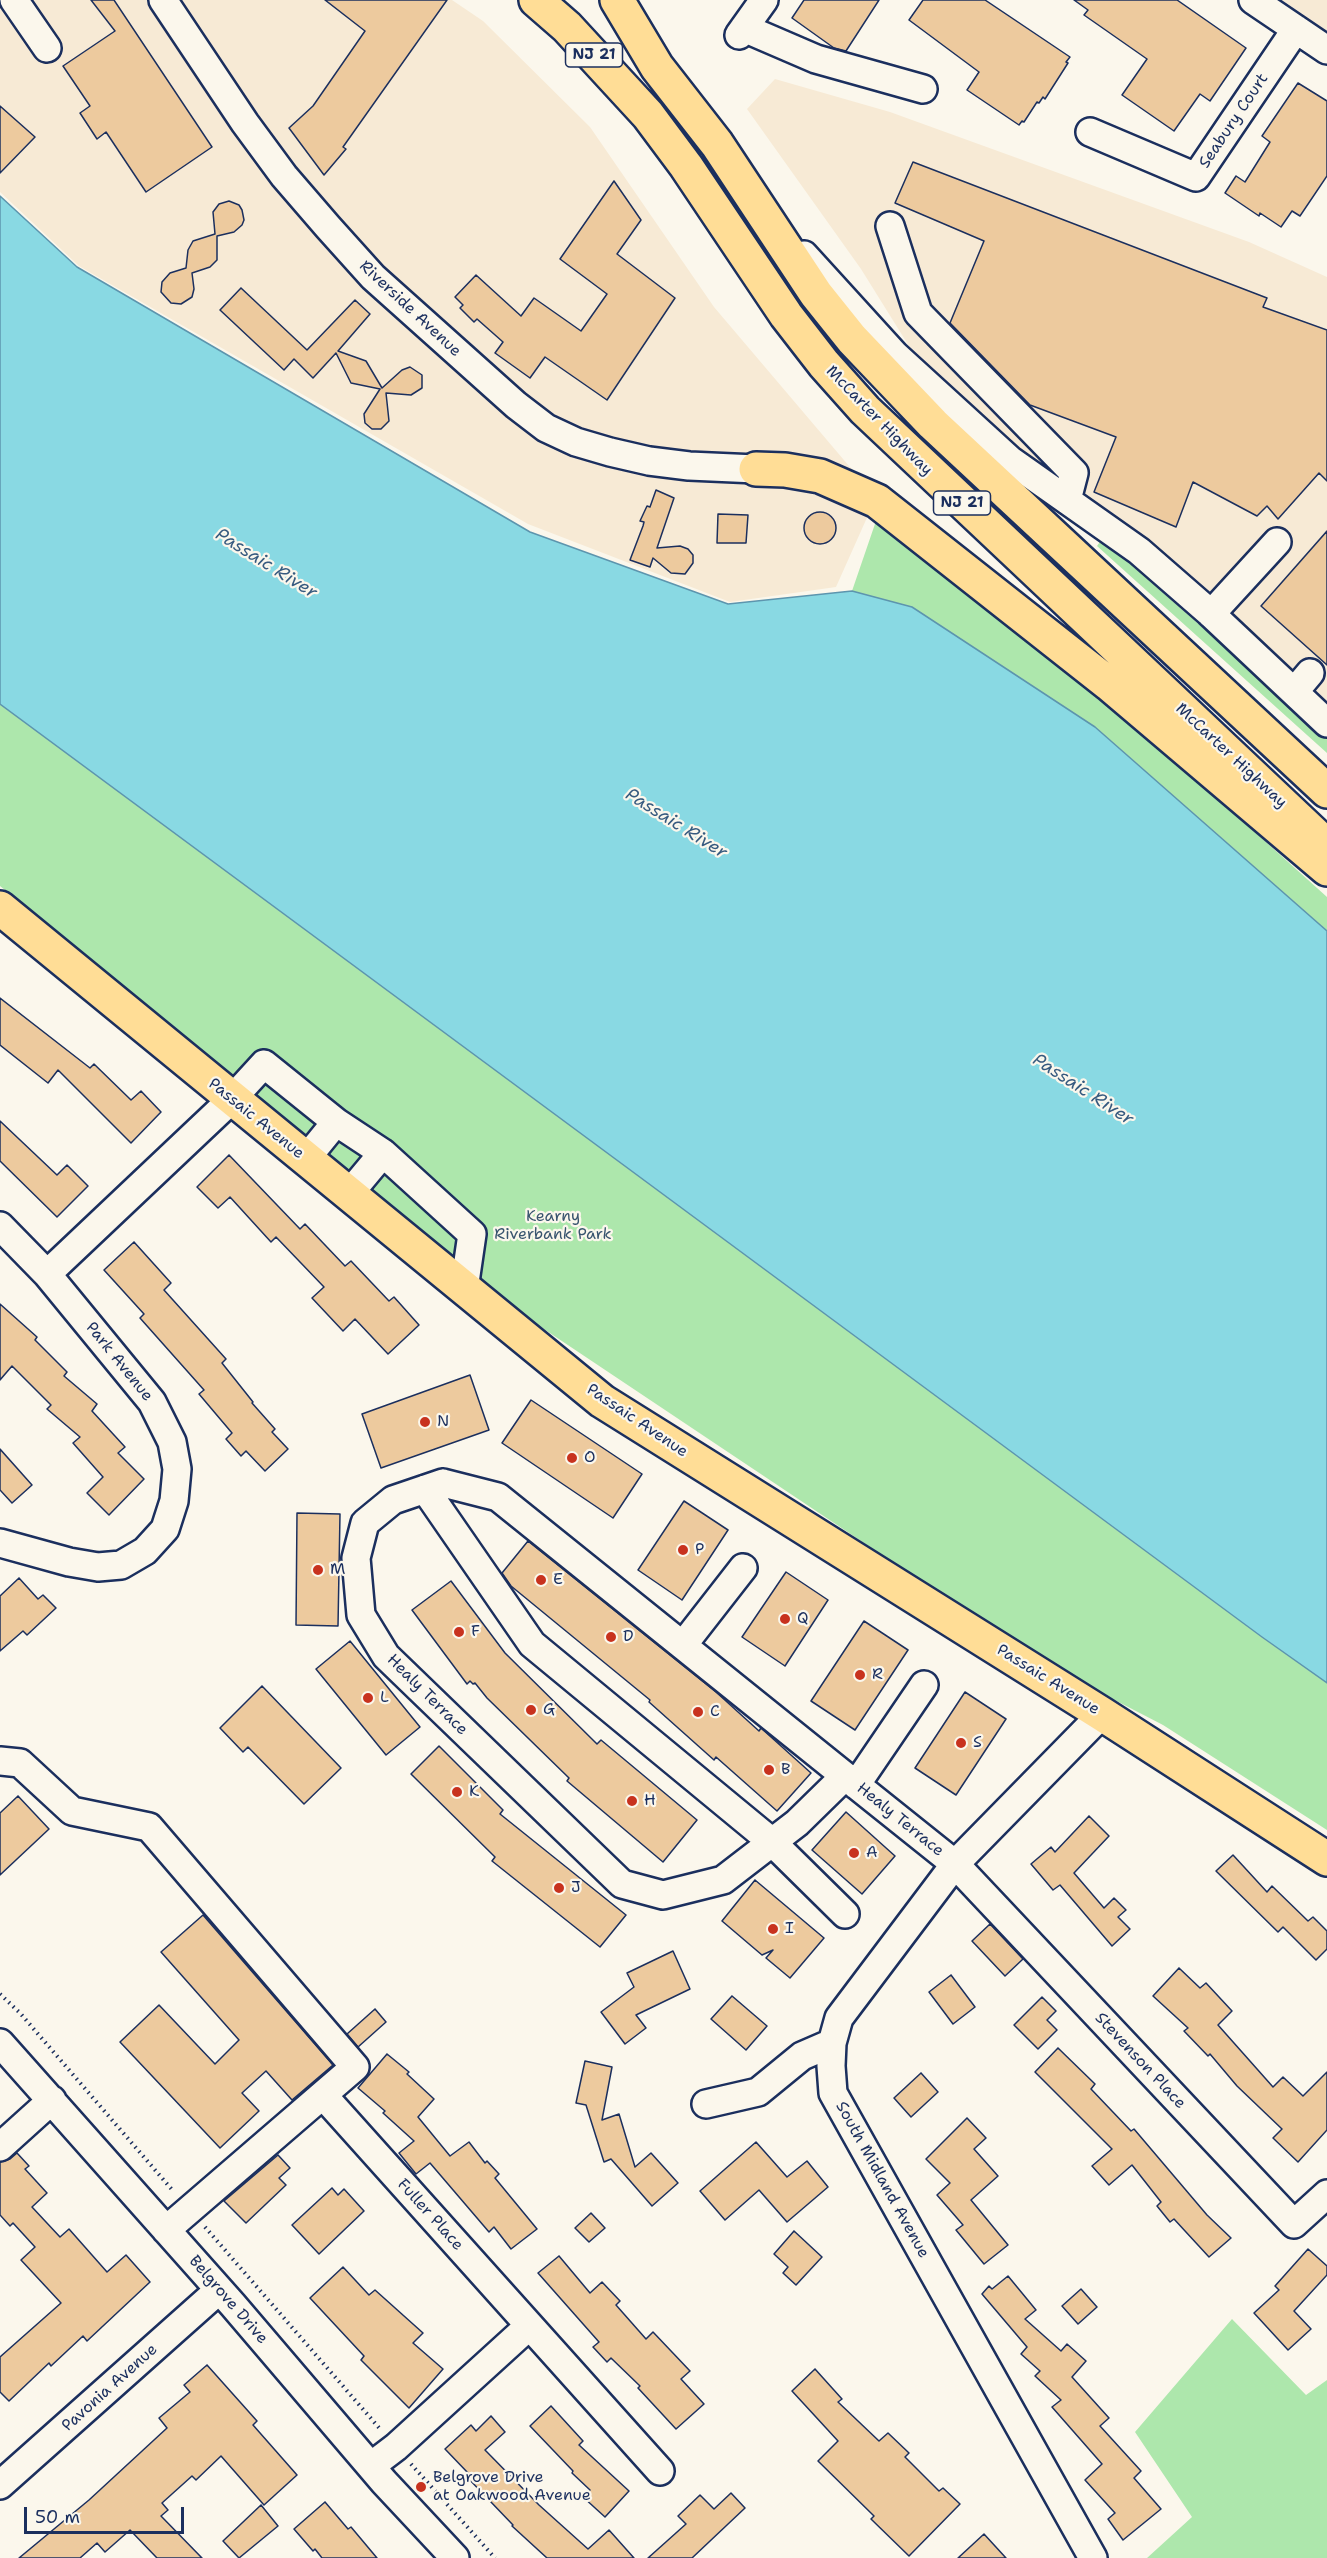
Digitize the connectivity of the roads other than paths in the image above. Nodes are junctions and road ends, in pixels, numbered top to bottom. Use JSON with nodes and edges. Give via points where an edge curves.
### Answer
{"nodes":[{"id":1,"x":14,"y":0,"type":"edge"},
{"id":2,"x":163,"y":0,"type":"edge"},
{"id":3,"x":536,"y":0,"type":"edge"},
{"id":4,"x":594,"y":0,"type":"edge"},
{"id":5,"x":616,"y":0,"type":"edge"},
{"id":6,"x":764,"y":0,"type":"edge"},
{"id":7,"x":1253,"y":0,"type":"edge"},
{"id":8,"x":1296,"y":29,"type":"junction"},
{"id":9,"x":46,"y":48,"type":"dead end"},
{"id":10,"x":1327,"y":50,"type":"edge"},
{"id":11,"x":657,"y":68,"type":"junction"},
{"id":12,"x":923,"y":89,"type":"dead end"},
{"id":13,"x":1090,"y":132,"type":"dead end"},
{"id":14,"x":750,"y":191,"type":"junction"},
{"id":15,"x":890,"y":226,"type":"dead end"},
{"id":16,"x":756,"y":469,"type":"joint"},
{"id":17,"x":1067,"y":500,"type":"junction"},
{"id":18,"x":1277,"y":542,"type":"dead end"},
{"id":19,"x":1211,"y":614,"type":"junction"},
{"id":20,"x":1327,"y":723,"type":"edge"},
{"id":21,"x":1327,"y":791,"type":"edge"},
{"id":22,"x":1327,"y":846,"type":"edge"},
{"id":23,"x":1327,"y":869,"type":"edge"},
{"id":24,"x":0,"y":908,"type":"edge"},
{"id":25,"x":231,"y":1100,"type":"junction"},
{"id":26,"x":336,"y":1122,"type":"junction"},
{"id":27,"x":383,"y":1153,"type":"junction"},
{"id":28,"x":305,"y":1160,"type":"junction"},
{"id":29,"x":348,"y":1195,"type":"junction"},
{"id":30,"x":0,"y":1226,"type":"edge"},
{"id":31,"x":47,"y":1274,"type":"junction"},
{"id":32,"x":464,"y":1289,"type":"junction"},
{"id":33,"x":425,"y":1489,"type":"junction"},
{"id":34,"x":0,"y":1543,"type":"edge"},
{"id":35,"x":743,"y":1568,"type":"dead end"},
{"id":36,"x":683,"y":1646,"type":"junction"},
{"id":37,"x":924,"y":1685,"type":"dead end"},
{"id":38,"x":1102,"y":1714,"type":"junction"},
{"id":39,"x":0,"y":1761,"type":"edge"},
{"id":40,"x":850,"y":1780,"type":"junction"},
{"id":41,"x":772,"y":1842,"type":"junction"},
{"id":42,"x":1327,"y":1859,"type":"edge"},
{"id":43,"x":955,"y":1864,"type":"junction"},
{"id":44,"x":845,"y":1914,"type":"dead end"},
{"id":45,"x":0,"y":2043,"type":"edge"},
{"id":46,"x":832,"y":2043,"type":"junction"},
{"id":47,"x":52,"y":2100,"type":"junction"},
{"id":48,"x":330,"y":2103,"type":"dead end"},
{"id":49,"x":706,"y":2104,"type":"dead end"},
{"id":50,"x":0,"y":2146,"type":"edge"},
{"id":51,"x":1327,"y":2194,"type":"edge"},
{"id":52,"x":166,"y":2230,"type":"junction"},
{"id":53,"x":219,"y":2290,"type":"junction"},
{"id":54,"x":529,"y":2326,"type":"junction"},
{"id":55,"x":371,"y":2466,"type":"junction"},
{"id":56,"x":660,"y":2471,"type":"dead end"},
{"id":57,"x":0,"y":2485,"type":"edge"},
{"id":58,"x":454,"y":2558,"type":"edge"},
{"id":59,"x":1093,"y":2558,"type":"edge"}],
"edges":[{"from":1,"to":9,"type":"street"},
{"from":2,"to":16,"type":"street","name":"Riverside Avenue","via":[[245,123],[328,227],[373,277],[516,405],[546,428],[610,452],[689,466]]},
{"from":3,"to":22,"type":"main road","name":"McCarter Highway","number":"NJ 21","via":[[567,27],[648,115],[786,315],[865,410]]},
{"from":4,"to":11,"type":"main road","number":"NJ 21"},
{"from":5,"to":11,"type":"main road"},
{"from":6,"to":12,"type":"street","via":[[742,32],[816,59]]},
{"from":7,"to":8,"type":"street"},
{"from":8,"to":10,"type":"street"},
{"from":8,"to":13,"type":"street","name":"Seabury Court","via":[[1196,177]]},
{"from":11,"to":14,"type":"main road","number":"NJ 21"},
{"from":14,"to":17,"type":"street","via":[[895,355],[1010,460]]},
{"from":14,"to":21,"type":"main road","number":"NJ 21","via":[[816,294],[888,379]]},
{"from":15,"to":17,"type":"street","via":[[918,313],[1074,473]]},
{"from":16,"to":23,"type":"main road","via":[[820,476],[893,513],[1110,684]]},
{"from":17,"to":19,"type":"street","via":[[1139,551]]},
{"from":18,"to":19,"type":"street"},
{"from":19,"to":20,"type":"street","via":[[1265,648],[1302,682]]},
{"from":24,"to":25,"type":"main road","name":"Passaic Avenue"},
{"from":25,"to":26,"type":"street","via":[[264,1064]]},
{"from":25,"to":28,"type":"main road","name":"Passaic Avenue"},
{"from":25,"to":31,"type":"street"},
{"from":26,"to":27,"type":"street"},
{"from":26,"to":28,"type":"street"},
{"from":27,"to":29,"type":"street"},
{"from":27,"to":32,"type":"street","via":[[472,1234]]},
{"from":28,"to":29,"type":"main road","name":"Passaic Avenue"},
{"from":29,"to":32,"type":"main road","name":"Passaic Avenue"},
{"from":30,"to":31,"type":"street","name":"Park Avenue"},
{"from":31,"to":34,"type":"street","name":"Park Avenue","via":[[162,1418],[177,1469],[174,1501],[165,1529],[145,1551],[122,1565],[98,1568]]},
{"from":32,"to":38,"type":"main road","name":"Passaic Avenue","via":[[602,1401]]},
{"from":33,"to":36,"type":"street","name":"Healy Terrace","via":[[443,1483],[498,1497]]},
{"from":33,"to":41,"type":"street","via":[[532,1644]]},
{"from":33,"to":41,"type":"street","name":"Healy Terrace","via":[[393,1500],[365,1523],[356,1558],[360,1615],[386,1656],[622,1884],[663,1895],[723,1880]]},
{"from":35,"to":36,"type":"street"},
{"from":36,"to":40,"type":"street","name":"Healy Terrace"},
{"from":37,"to":40,"type":"street"},
{"from":38,"to":42,"type":"main road","name":"Passaic Avenue"},
{"from":38,"to":43,"type":"street","name":"South Midland Avenue"},
{"from":39,"to":52,"type":"street","via":[[20,1763],[72,1811],[149,1827],[355,2067]]},
{"from":40,"to":41,"type":"street","name":"Healy Terrace"},
{"from":40,"to":43,"type":"street","name":"Healy Terrace"},
{"from":41,"to":44,"type":"street"},
{"from":43,"to":46,"type":"street","name":"South Midland Avenue","via":[[839,2018]]},
{"from":43,"to":51,"type":"street","name":"Stevenson Place","via":[[1294,2224]]},
{"from":45,"to":47,"type":"street","name":"Belgrove Drive"},
{"from":46,"to":49,"type":"street","via":[[802,2056],[758,2092]]},
{"from":46,"to":59,"type":"street","name":"South Midland Avenue","via":[[833,2093]]},
{"from":47,"to":50,"type":"street"},
{"from":47,"to":52,"type":"street","name":"Belgrove Drive"},
{"from":48,"to":54,"type":"street","name":"Fuller Place"},
{"from":52,"to":53,"type":"street","name":"Belgrove Drive"},
{"from":53,"to":55,"type":"street","name":"Belgrove Drive"},
{"from":53,"to":57,"type":"street","name":"Pavonia Avenue"},
{"from":54,"to":55,"type":"street"},
{"from":54,"to":56,"type":"street","name":"Fuller Place"},
{"from":55,"to":58,"type":"street","name":"Belgrove Drive"}]}
